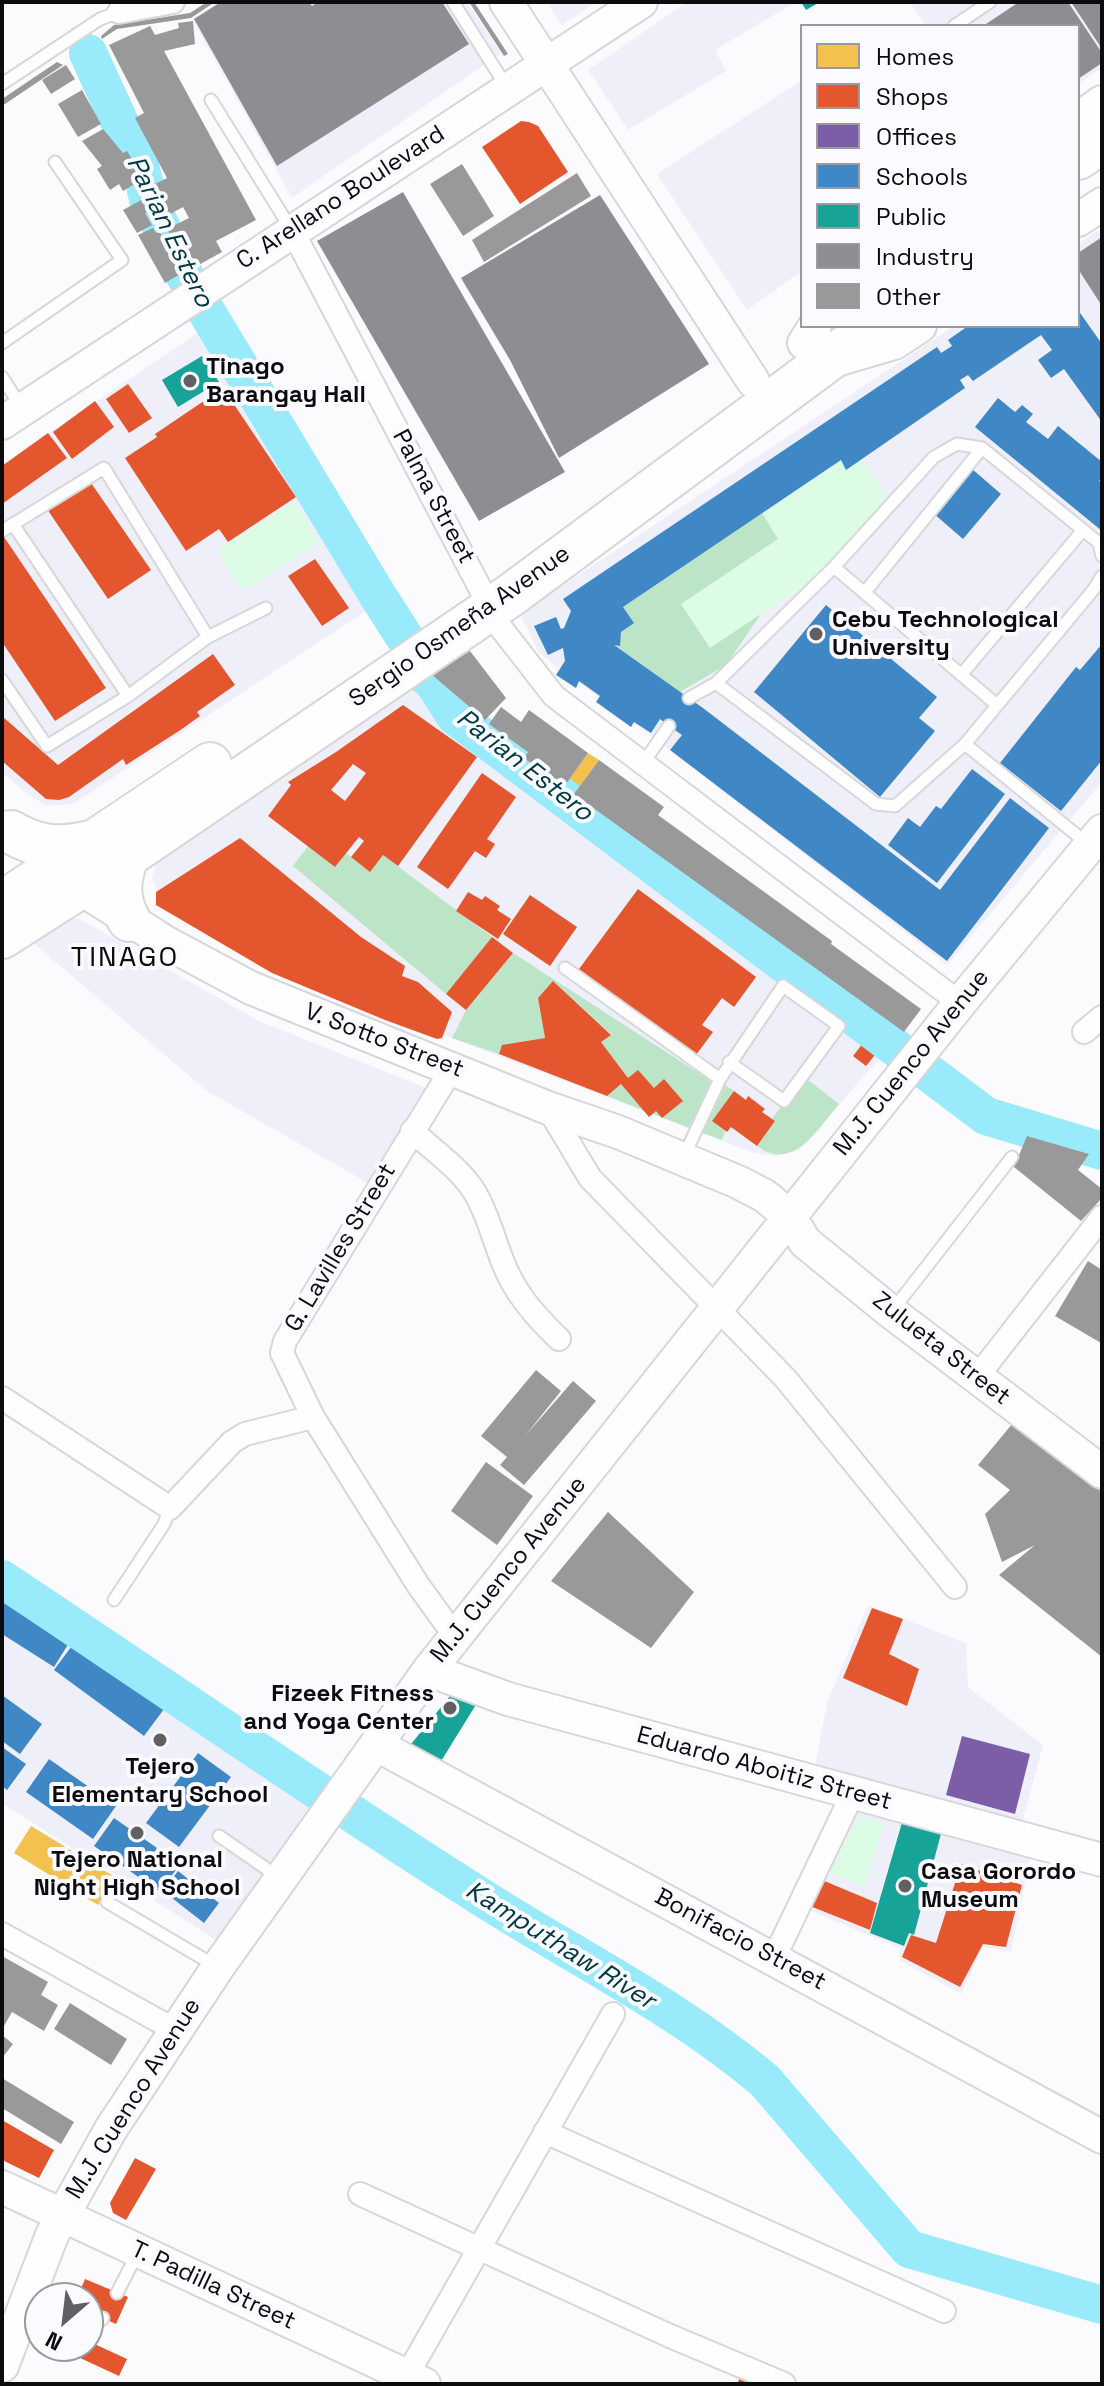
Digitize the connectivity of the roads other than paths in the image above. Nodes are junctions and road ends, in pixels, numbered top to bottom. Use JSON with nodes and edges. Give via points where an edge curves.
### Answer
{"nodes":[{"id":1,"x":173,"y":2,"type":"edge"},
{"id":2,"x":453,"y":2,"type":"edge"},
{"id":3,"x":506,"y":2,"type":"edge"},
{"id":4,"x":641,"y":2,"type":"edge"},
{"id":5,"x":990,"y":2,"type":"edge"},
{"id":6,"x":119,"y":12,"type":"joint"},
{"id":7,"x":957,"y":24,"type":"edge"},
{"id":8,"x":547,"y":64,"type":"junction"},
{"id":9,"x":2,"y":84,"type":"edge"},
{"id":10,"x":507,"y":89,"type":"junction"},
{"id":11,"x":211,"y":100,"type":"dead end"},
{"id":12,"x":1102,"y":102,"type":"edge"},
{"id":13,"x":1080,"y":118,"type":"edge"},
{"id":14,"x":1102,"y":142,"type":"edge"},
{"id":15,"x":1080,"y":157,"type":"edge"},
{"id":16,"x":55,"y":162,"type":"dead end"},
{"id":17,"x":1102,"y":174,"type":"edge"},
{"id":18,"x":1080,"y":188,"type":"edge"},
{"id":19,"x":1102,"y":204,"type":"edge"},
{"id":20,"x":1080,"y":219,"type":"edge"},
{"id":21,"x":292,"y":230,"type":"junction"},
{"id":22,"x":866,"y":328,"type":"edge"},
{"id":23,"x":917,"y":328,"type":"edge"},
{"id":24,"x":817,"y":340,"type":"edge"},
{"id":25,"x":2,"y":343,"type":"edge"},
{"id":26,"x":2,"y":377,"type":"edge"},
{"id":27,"x":753,"y":381,"type":"junction"},
{"id":28,"x":12,"y":416,"type":"edge"},
{"id":29,"x":982,"y":448,"type":"junction"},
{"id":30,"x":13,"y":524,"type":"junction"},
{"id":31,"x":1083,"y":530,"type":"junction"},
{"id":32,"x":2,"y":531,"type":"edge"},
{"id":33,"x":1102,"y":556,"type":"edge"},
{"id":34,"x":834,"y":567,"type":"junction"},
{"id":35,"x":1102,"y":576,"type":"edge"},
{"id":36,"x":865,"y":592,"type":"junction"},
{"id":37,"x":485,"y":595,"type":"junction"},
{"id":38,"x":266,"y":608,"type":"dead end"},
{"id":39,"x":208,"y":637,"type":"junction"},
{"id":40,"x":961,"y":675,"type":"junction"},
{"id":41,"x":2,"y":680,"type":"edge"},
{"id":42,"x":716,"y":683,"type":"junction"},
{"id":43,"x":128,"y":696,"type":"junction"},
{"id":44,"x":689,"y":698,"type":"dead end"},
{"id":45,"x":997,"y":705,"type":"junction"},
{"id":46,"x":669,"y":726,"type":"dead end"},
{"id":47,"x":965,"y":744,"type":"junction"},
{"id":48,"x":644,"y":762,"type":"junction"},
{"id":49,"x":1096,"y":838,"type":"edge"},
{"id":50,"x":112,"y":848,"type":"junction"},
{"id":51,"x":33,"y":852,"type":"edge"},
{"id":52,"x":9,"y":899,"type":"edge"},
{"id":53,"x":129,"y":920,"type":"junction"},
{"id":54,"x":2,"y":937,"type":"edge"},
{"id":55,"x":565,"y":968,"type":"dead end"},
{"id":56,"x":950,"y":1014,"type":"junction"},
{"id":57,"x":1102,"y":1017,"type":"edge"},
{"id":58,"x":1084,"y":1032,"type":"dead end"},
{"id":59,"x":729,"y":1062,"type":"junction"},
{"id":60,"x":453,"y":1067,"type":"junction"},
{"id":61,"x":720,"y":1079,"type":"junction"},
{"id":62,"x":548,"y":1108,"type":"junction"},
{"id":63,"x":412,"y":1131,"type":"junction"},
{"id":64,"x":1012,"y":1157,"type":"dead end"},
{"id":65,"x":682,"y":1159,"type":"junction"},
{"id":66,"x":790,"y":1217,"type":"junction"},
{"id":67,"x":1102,"y":1217,"type":"edge"},
{"id":68,"x":719,"y":1308,"type":"junction"},
{"id":69,"x":891,"y":1312,"type":"junction"},
{"id":70,"x":559,"y":1339,"type":"dead end"},
{"id":71,"x":977,"y":1377,"type":"junction"},
{"id":72,"x":2,"y":1398,"type":"edge"},
{"id":73,"x":313,"y":1417,"type":"junction"},
{"id":74,"x":1102,"y":1472,"type":"edge"},
{"id":75,"x":170,"y":1508,"type":"junction"},
{"id":76,"x":955,"y":1587,"type":"dead end"},
{"id":77,"x":114,"y":1600,"type":"dead end"},
{"id":78,"x":455,"y":1636,"type":"junction"},
{"id":79,"x":429,"y":1670,"type":"junction"},
{"id":80,"x":377,"y":1745,"type":"junction"},
{"id":81,"x":853,"y":1793,"type":"junction"},
{"id":82,"x":219,"y":1836,"type":"dead end"},
{"id":83,"x":1102,"y":1860,"type":"edge"},
{"id":84,"x":280,"y":1878,"type":"junction"},
{"id":85,"x":107,"y":1902,"type":"dead end"},
{"id":86,"x":2,"y":1934,"type":"edge"},
{"id":87,"x":774,"y":1958,"type":"junction"},
{"id":88,"x":218,"y":1967,"type":"junction"},
{"id":89,"x":613,"y":2014,"type":"dead end"},
{"id":90,"x":175,"y":2030,"type":"junction"},
{"id":91,"x":545,"y":2132,"type":"junction"},
{"id":92,"x":1102,"y":2137,"type":"edge"},
{"id":93,"x":2,"y":2187,"type":"edge"},
{"id":94,"x":360,"y":2194,"type":"dead end"},
{"id":95,"x":62,"y":2216,"type":"junction"},
{"id":96,"x":480,"y":2248,"type":"junction"},
{"id":97,"x":138,"y":2252,"type":"junction"},
{"id":98,"x":40,"y":2282,"type":"edge"},
{"id":99,"x":117,"y":2293,"type":"dead end"},
{"id":100,"x":944,"y":2311,"type":"dead end"},
{"id":101,"x":24,"y":2323,"type":"edge"},
{"id":102,"x":2,"y":2366,"type":"edge"},
{"id":103,"x":411,"y":2381,"type":"edge"},
{"id":104,"x":784,"y":2384,"type":"edge"}],
"edges":[{"from":1,"to":6,"type":"street"},
{"from":2,"to":10,"type":"lane"},
{"from":3,"to":8,"type":"main road"},
{"from":4,"to":8,"type":"main road","name":"C. Arellano Boulevard"},
{"from":5,"to":7,"type":"lane"},
{"from":6,"to":9,"type":"lane"},
{"from":8,"to":10,"type":"main road","name":"C. Arellano Boulevard"},
{"from":8,"to":27,"type":"main road"},
{"from":10,"to":21,"type":"main road","name":"C. Arellano Boulevard"},
{"from":11,"to":21,"type":"lane","name":"Palma Street"},
{"from":12,"to":13,"type":"main road"},
{"from":14,"to":15,"type":"highway"},
{"from":16,"to":25,"type":"lane","via":[[122,260]]},
{"from":17,"to":18,"type":"highway"},
{"from":19,"to":20,"type":"main road"},
{"from":21,"to":28,"type":"main road","name":"C. Arellano Boulevard"},
{"from":21,"to":37,"type":"street","name":"Palma Street"},
{"from":22,"to":24,"type":"highway"},
{"from":23,"to":24,"type":"main road","name":"Sergio Osmeña Avenue","via":[[894,343]]},
{"from":24,"to":27,"type":"highway","name":"Sergio Osmeña Avenue"},
{"from":24,"to":37,"type":"highway","name":"Sergio Osmeña Avenue"},
{"from":26,"to":28,"type":"lane"},
{"from":27,"to":37,"type":"highway","name":"Sergio Osmeña Avenue"},
{"from":29,"to":31,"type":"lane"},
{"from":29,"to":34,"type":"lane","via":[[957,444],[934,457]]},
{"from":29,"to":36,"type":"lane"},
{"from":30,"to":32,"type":"lane"},
{"from":30,"to":39,"type":"lane","via":[[104,468]]},
{"from":30,"to":43,"type":"lane"},
{"from":31,"to":33,"type":"lane","via":[[1099,543]]},
{"from":31,"to":40,"type":"lane"},
{"from":34,"to":36,"type":"lane"},
{"from":34,"to":42,"type":"lane"},
{"from":35,"to":45,"type":"lane"},
{"from":36,"to":40,"type":"lane"},
{"from":37,"to":48,"type":"street","name":"Palma Street","via":[[501,628],[554,696]]},
{"from":37,"to":50,"type":"highway","name":"Sergio Osmeña Avenue"},
{"from":38,"to":39,"type":"lane"},
{"from":39,"to":43,"type":"lane"},
{"from":40,"to":45,"type":"lane"},
{"from":41,"to":43,"type":"lane","via":[[47,746]]},
{"from":42,"to":44,"type":"lane"},
{"from":42,"to":47,"type":"lane","via":[[876,804],[895,806]]},
{"from":45,"to":47,"type":"lane"},
{"from":46,"to":48,"type":"lane"},
{"from":47,"to":49,"type":"lane"},
{"from":48,"to":56,"type":"street","name":"Palma Street"},
{"from":49,"to":56,"type":"main road","name":"M.J. Cuenco Avenue"},
{"from":50,"to":51,"type":"highway","name":"Sergio Osmeña Avenue"},
{"from":50,"to":51,"type":"highway","via":[[37,844]]},
{"from":50,"to":53,"type":"highway","via":[[122,872],[119,893]]},
{"from":51,"to":52,"type":"highway","name":"Sergio Osmeña Avenue"},
{"from":51,"to":53,"type":"main road","name":"V. Sotto Street"},
{"from":51,"to":54,"type":"highway","name":"Sergio Osmeña Avenue"},
{"from":53,"to":60,"type":"main road","name":"V. Sotto Street","via":[[251,988]]},
{"from":55,"to":61,"type":"lane"},
{"from":56,"to":66,"type":"main road","name":"M.J. Cuenco Avenue"},
{"from":57,"to":58,"type":"street"},
{"from":59,"to":59,"type":"lane","via":[[784,1101],[839,1026],[783,986]]},
{"from":59,"to":61,"type":"lane"},
{"from":60,"to":62,"type":"main road","name":"V. Sotto Street"},
{"from":60,"to":63,"type":"street","name":"G. Lavilles Street"},
{"from":61,"to":65,"type":"lane"},
{"from":62,"to":65,"type":"main road","name":"V. Sotto Street"},
{"from":62,"to":68,"type":"street","via":[[590,1178]]},
{"from":63,"to":70,"type":"street","via":[[474,1192],[517,1290]]},
{"from":63,"to":73,"type":"street","name":"G. Lavilles Street","via":[[285,1341],[282,1353]]},
{"from":64,"to":69,"type":"lane"},
{"from":65,"to":66,"type":"main road","name":"V. Sotto Street","via":[[752,1189]]},
{"from":66,"to":68,"type":"main road","name":"M.J. Cuenco Avenue"},
{"from":66,"to":69,"type":"main road","name":"Zulueta Street","via":[[805,1242]]},
{"from":67,"to":71,"type":"street"},
{"from":68,"to":76,"type":"street","via":[[785,1378]]},
{"from":68,"to":78,"type":"main road","name":"M.J. Cuenco Avenue"},
{"from":69,"to":71,"type":"main road","name":"Zulueta Street"},
{"from":71,"to":74,"type":"main road","name":"Zulueta Street"},
{"from":72,"to":75,"type":"street"},
{"from":73,"to":75,"type":"street","via":[[232,1442]]},
{"from":73,"to":78,"type":"street","name":"G. Lavilles Street"},
{"from":75,"to":77,"type":"lane"},
{"from":78,"to":79,"type":"main road","name":"M.J. Cuenco Avenue"},
{"from":79,"to":80,"type":"main road","name":"M.J. Cuenco Avenue"},
{"from":79,"to":81,"type":"main road","name":"Eduardo Aboitiz Street","via":[[508,1699]]},
{"from":80,"to":84,"type":"main road","name":"M.J. Cuenco Avenue"},
{"from":80,"to":87,"type":"main road","name":"Bonifacio Street"},
{"from":81,"to":83,"type":"main road","name":"Eduardo Aboitiz Street"},
{"from":81,"to":87,"type":"street"},
{"from":82,"to":84,"type":"lane"},
{"from":84,"to":88,"type":"main road","name":"M.J. Cuenco Avenue"},
{"from":85,"to":88,"type":"lane"},
{"from":86,"to":90,"type":"street"},
{"from":87,"to":92,"type":"main road","name":"Bonifacio Street"},
{"from":88,"to":90,"type":"main road","name":"M.J. Cuenco Avenue"},
{"from":89,"to":91,"type":"street"},
{"from":90,"to":95,"type":"main road","name":"M.J. Cuenco Avenue"},
{"from":91,"to":96,"type":"street"},
{"from":91,"to":100,"type":"street"},
{"from":93,"to":95,"type":"main road","name":"T. Padilla Street"},
{"from":94,"to":96,"type":"street"},
{"from":95,"to":97,"type":"main road","name":"T. Padilla Street"},
{"from":95,"to":98,"type":"main road","name":"M.J. Cuenco Avenue"},
{"from":96,"to":103,"type":"street"},
{"from":96,"to":104,"type":"street"},
{"from":97,"to":99,"type":"lane"},
{"from":97,"to":103,"type":"main road","name":"T. Padilla Street"},
{"from":101,"to":102,"type":"main road","name":"M.J. Cuenco Avenue"}]}
